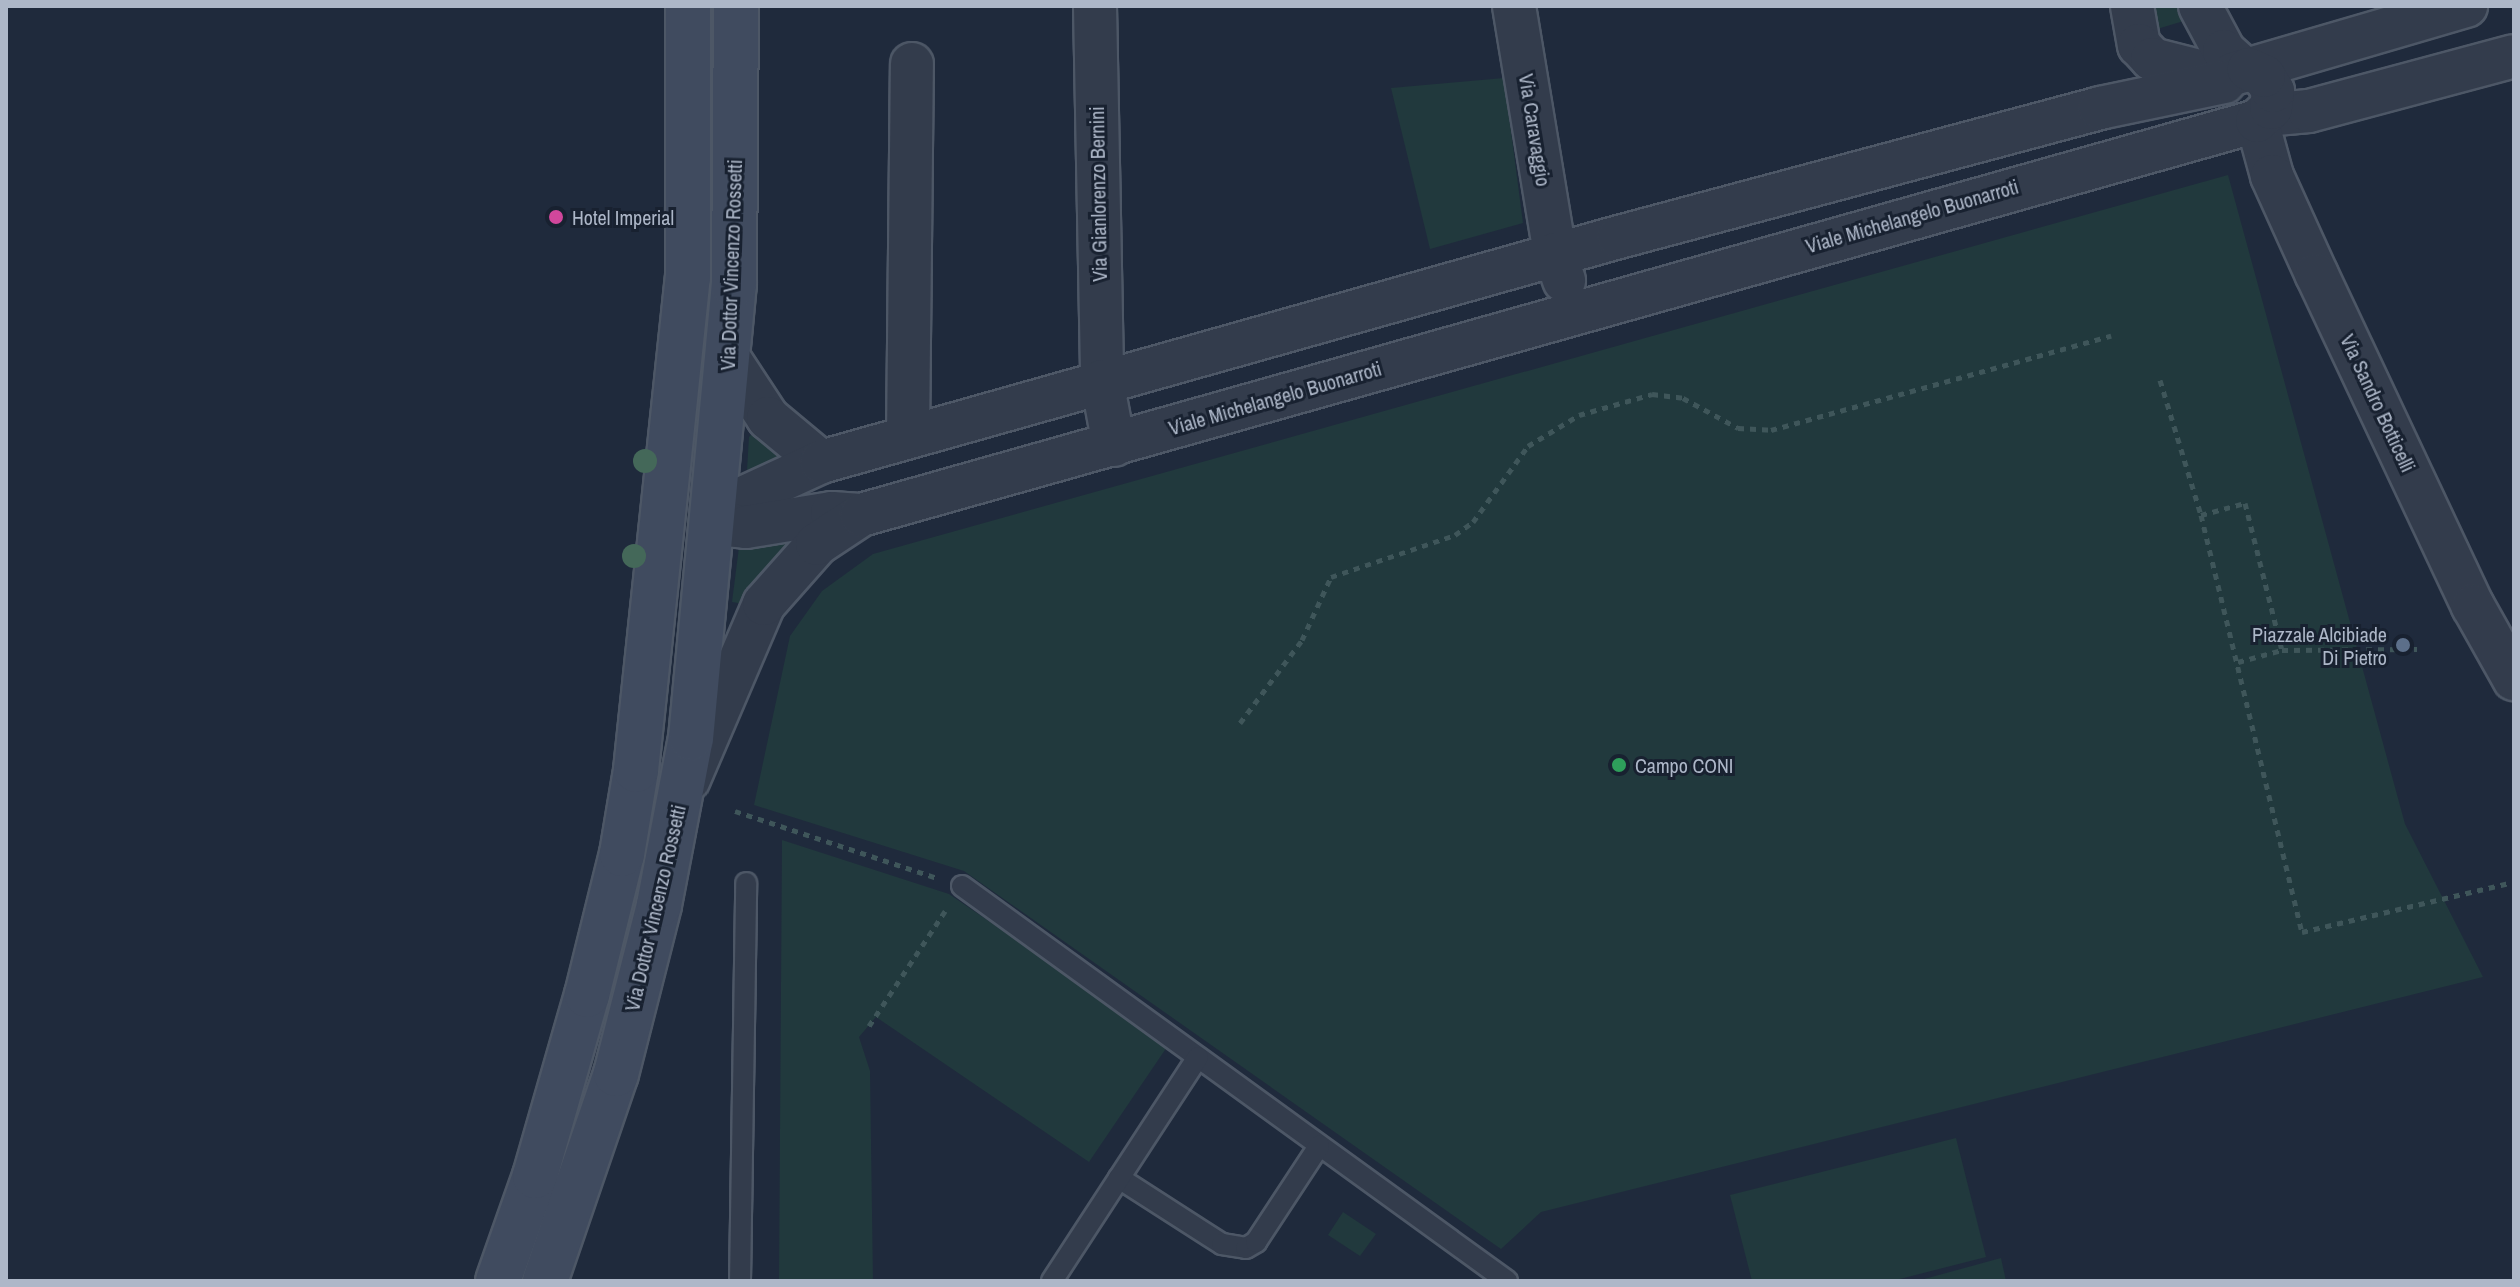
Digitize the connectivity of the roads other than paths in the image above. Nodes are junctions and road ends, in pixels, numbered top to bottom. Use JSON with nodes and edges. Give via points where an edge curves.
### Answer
{"nodes":[{"id":1,"x":688,"y":6,"type":"edge"},
{"id":2,"x":736,"y":6,"type":"edge"},
{"id":3,"x":1095,"y":6,"type":"edge"},
{"id":4,"x":1514,"y":6,"type":"edge"},
{"id":5,"x":2132,"y":6,"type":"edge"},
{"id":6,"x":2200,"y":6,"type":"edge"},
{"id":7,"x":2466,"y":6,"type":"edge"},
{"id":8,"x":2514,"y":56,"type":"edge"},
{"id":9,"x":912,"y":64,"type":"dead end"},
{"id":10,"x":2236,"y":75,"type":"junction"},
{"id":11,"x":2257,"y":119,"type":"junction"},
{"id":12,"x":1555,"y":254,"type":"junction"},
{"id":13,"x":1575,"y":312,"type":"junction"},
{"id":14,"x":728,"y":357,"type":"junction"},
{"id":15,"x":1102,"y":381,"type":"junction"},
{"id":16,"x":908,"y":437,"type":"junction"},
{"id":17,"x":1114,"y":445,"type":"junction"},
{"id":18,"x":821,"y":462,"type":"junction"},
{"id":19,"x":861,"y":515,"type":"junction"},
{"id":20,"x":714,"y":524,"type":"junction"},
{"id":21,"x":664,"y":529,"type":"junction"},
{"id":22,"x":2514,"y":679,"type":"edge"},
{"id":23,"x":681,"y":795,"type":"junction"},
{"id":24,"x":746,"y":883,"type":"dead end"},
{"id":25,"x":962,"y":886,"type":"road end"},
{"id":26,"x":1198,"y":1057,"type":"junction"},
{"id":27,"x":1319,"y":1146,"type":"junction"},
{"id":28,"x":1119,"y":1178,"type":"junction"},
{"id":29,"x":498,"y":1281,"type":"edge"},
{"id":30,"x":545,"y":1281,"type":"edge"},
{"id":31,"x":740,"y":1281,"type":"edge"},
{"id":32,"x":1052,"y":1281,"type":"edge"},
{"id":33,"x":1507,"y":1281,"type":"edge"}],
"edges":[{"from":1,"to":21,"type":"street","via":[[688,278]]},
{"from":2,"to":14,"type":"street","name":"Via Dottor Vincenzo Rossetti","via":[[735,254]]},
{"from":3,"to":15,"type":"street","name":"Via Gianlorenzo Bernini"},
{"from":4,"to":12,"type":"street","name":"Via Caravaggio"},
{"from":5,"to":10,"type":"street","via":[[2139,45],[2152,59]]},
{"from":6,"to":10,"type":"street"},
{"from":7,"to":10,"type":"street"},
{"from":8,"to":11,"type":"street","name":"Viale Michelangelo Buonarroti","via":[[2309,111]]},
{"from":9,"to":16,"type":"street"},
{"from":10,"to":11,"type":"street","via":[[2264,76],[2273,91]]},
{"from":10,"to":12,"type":"street"},
{"from":11,"to":13,"type":"street","name":"Viale Michelangelo Buonarroti"},
{"from":11,"to":22,"type":"street","name":"Via Sandro Botticelli","via":[[2272,176],[2317,275],[2473,606]]},
{"from":12,"to":13,"type":"street"},
{"from":12,"to":15,"type":"street"},
{"from":13,"to":17,"type":"street","name":"Viale Michelangelo Buonarroti"},
{"from":14,"to":18,"type":"street","via":[[768,418]]},
{"from":14,"to":20,"type":"street","name":"Via Dottor Vincenzo Rossetti"},
{"from":15,"to":16,"type":"street"},
{"from":15,"to":17,"type":"street"},
{"from":16,"to":18,"type":"street"},
{"from":17,"to":19,"type":"street","name":"Viale Michelangelo Buonarroti"},
{"from":18,"to":20,"type":"street","via":[[734,502]]},
{"from":19,"to":20,"type":"street","name":"Viale Michelangelo Buonarroti","via":[[832,513],[746,527]]},
{"from":19,"to":23,"type":"street","name":"Viale Michelangelo Buonarroti","via":[[817,544],[764,604]]},
{"from":20,"to":21,"type":"street"},
{"from":20,"to":23,"type":"street","name":"Via Dottor Vincenzo Rossetti"},
{"from":21,"to":29,"type":"street","via":[[622,854],[562,1084]]},
{"from":23,"to":30,"type":"street","name":"Via Dottor Vincenzo Rossetti","via":[[616,1074]]},
{"from":24,"to":31,"type":"lane"},
{"from":25,"to":26,"type":"lane"},
{"from":26,"to":27,"type":"lane"},
{"from":26,"to":28,"type":"lane"},
{"from":27,"to":28,"type":"lane","via":[[1256,1242],[1246,1248],[1222,1244]]},
{"from":27,"to":33,"type":"lane"},
{"from":28,"to":32,"type":"lane","via":[[1079,1228]]}]}
